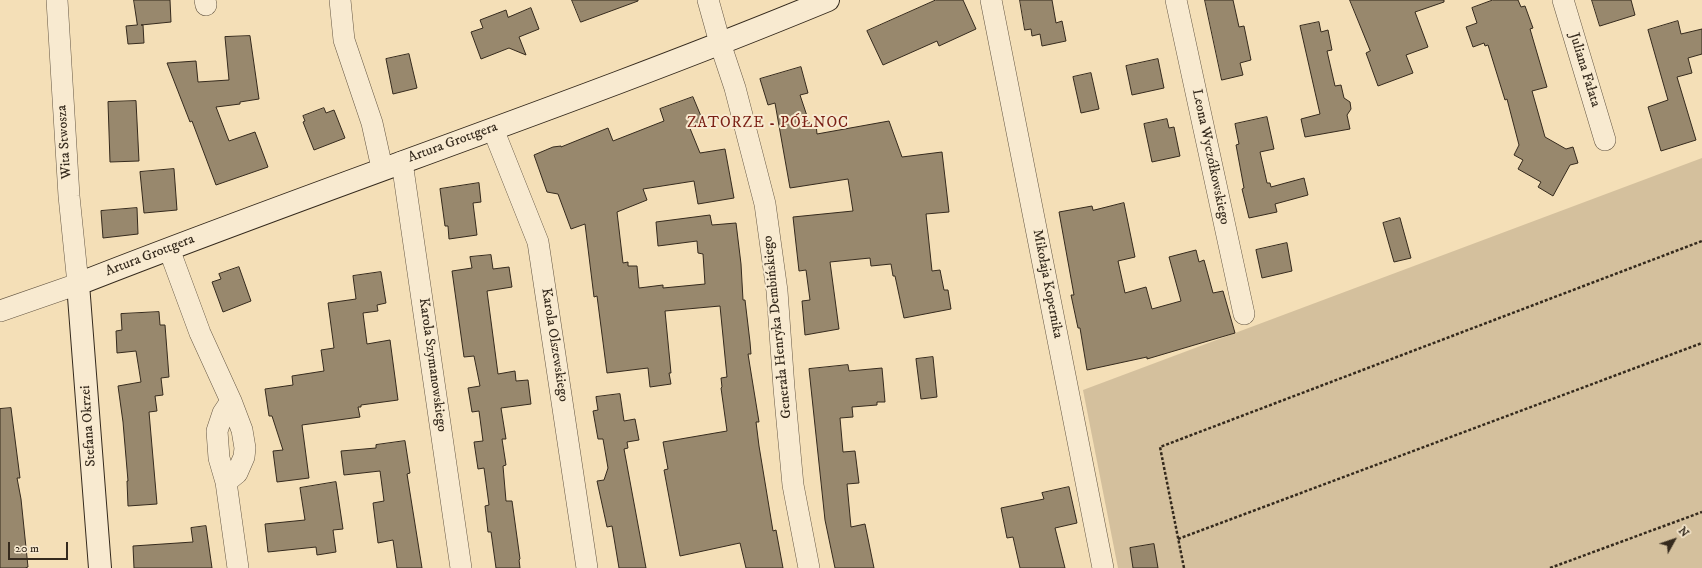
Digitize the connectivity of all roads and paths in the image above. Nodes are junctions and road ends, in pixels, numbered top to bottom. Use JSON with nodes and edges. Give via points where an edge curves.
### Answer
{"nodes":[{"id":1,"x":57,"y":0,"type":"edge"},
{"id":2,"x":340,"y":0,"type":"edge"},
{"id":3,"x":708,"y":0,"type":"edge"},
{"id":4,"x":828,"y":0,"type":"edge"},
{"id":5,"x":991,"y":0,"type":"edge"},
{"id":6,"x":1176,"y":0,"type":"edge"},
{"id":7,"x":1563,"y":0,"type":"edge"},
{"id":8,"x":720,"y":43,"type":"junction"},
{"id":9,"x":493,"y":129,"type":"junction"},
{"id":10,"x":1605,"y":140,"type":"dead end"},
{"id":11,"x":392,"y":165,"type":"junction"},
{"id":12,"x":1702,"y":240,"type":"edge"},
{"id":13,"x":169,"y":249,"type":"junction"},
{"id":14,"x":78,"y":284,"type":"junction"},
{"id":15,"x":0,"y":311,"type":"edge"},
{"id":16,"x":1244,"y":314,"type":"dead end"},
{"id":17,"x":1702,"y":343,"type":"edge"},
{"id":18,"x":230,"y":401,"type":"junction"},
{"id":19,"x":226,"y":482,"type":"junction"},
{"id":20,"x":1702,"y":512,"type":"edge"},
{"id":21,"x":1178,"y":539,"type":"junction"},
{"id":22,"x":100,"y":568,"type":"edge"},
{"id":23,"x":238,"y":568,"type":"edge"},
{"id":24,"x":461,"y":568,"type":"edge"},
{"id":25,"x":587,"y":568,"type":"edge"},
{"id":26,"x":809,"y":568,"type":"edge"},
{"id":27,"x":1103,"y":568,"type":"edge"},
{"id":28,"x":1184,"y":568,"type":"edge"},
{"id":29,"x":1550,"y":568,"type":"edge"}],
"edges":[{"from":1,"to":14,"type":"street","name":"Wita Stwosza","via":[[69,196]]},
{"from":2,"to":11,"type":"street","name":"Karola Szymanowskiego","via":[[344,40],[372,123]]},
{"from":3,"to":8,"type":"street","name":"Generała Henryka Dembińskiego"},
{"from":4,"to":8,"type":"street","name":"Artura Grottgera"},
{"from":5,"to":27,"type":"street","name":"Mikołaja Kopernika"},
{"from":6,"to":16,"type":"street","name":"Leona Wyczółkowskiego"},
{"from":7,"to":10,"type":"street","name":"Juliana Fałata"},
{"from":8,"to":9,"type":"street","name":"Artura Grottgera"},
{"from":8,"to":26,"type":"street","name":"Generała Henryka Dembińskiego","via":[[735,88],[765,204],[777,291],[793,485]]},
{"from":9,"to":11,"type":"street","name":"Artura Grottgera"},
{"from":9,"to":25,"type":"street","name":"Karola Olszewskiego","via":[[538,242]]},
{"from":11,"to":13,"type":"street","name":"Artura Grottgera"},
{"from":11,"to":24,"type":"street","name":"Karola Szymanowskiego"},
{"from":12,"to":21,"type":"path","via":[[1160,446]]},
{"from":13,"to":14,"type":"street","name":"Artura Grottgera"},
{"from":13,"to":18,"type":"street","via":[[200,333]]},
{"from":14,"to":15,"type":"street"},
{"from":14,"to":22,"type":"street","name":"Stefana Okrzei"},
{"from":17,"to":21,"type":"path"},
{"from":18,"to":19,"type":"street","via":[[217,431],[219,458]]},
{"from":18,"to":19,"type":"street","via":[[242,430],[245,448],[242,465]]},
{"from":19,"to":23,"type":"street"},
{"from":20,"to":29,"type":"path"},
{"from":21,"to":28,"type":"path"}]}
